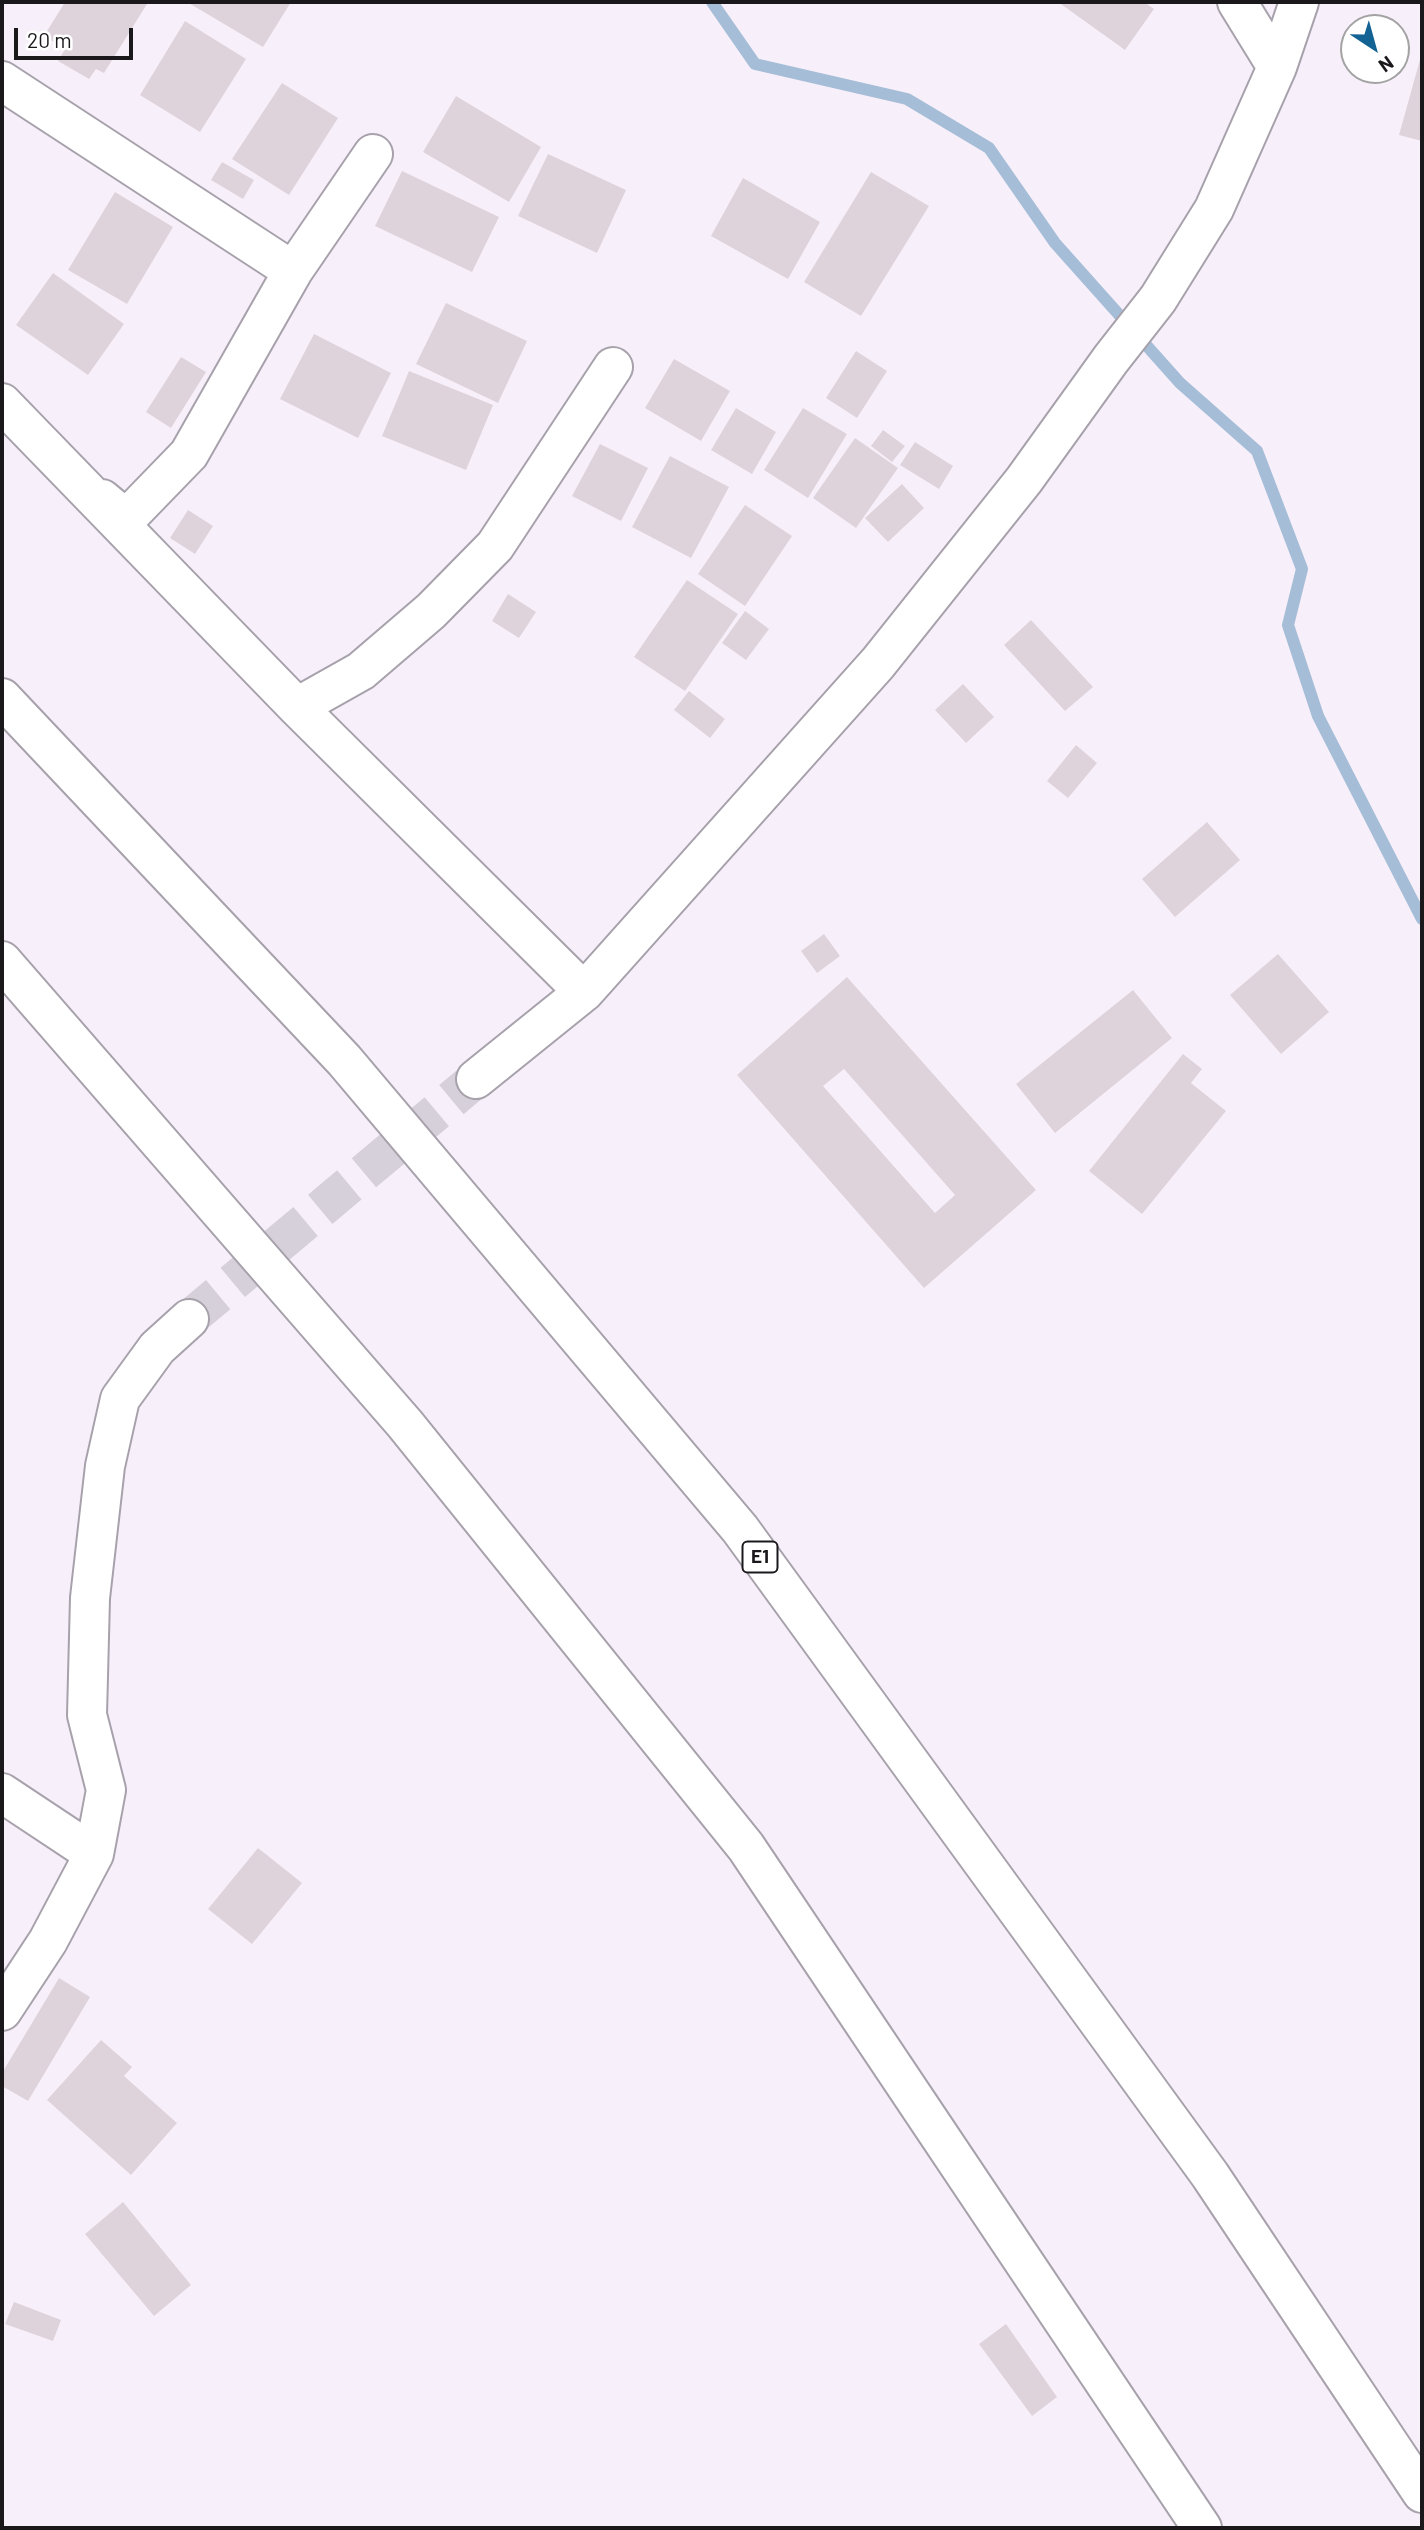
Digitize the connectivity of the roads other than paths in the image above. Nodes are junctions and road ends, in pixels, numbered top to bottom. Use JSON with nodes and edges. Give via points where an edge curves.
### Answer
{"nodes":[{"id":1,"x":1237,"y":2,"type":"edge"},
{"id":2,"x":1299,"y":2,"type":"edge"},
{"id":3,"x":1278,"y":67,"type":"junction"},
{"id":4,"x":2,"y":81,"type":"edge"},
{"id":5,"x":373,"y":154,"type":"dead end"},
{"id":6,"x":293,"y":271,"type":"junction"},
{"id":7,"x":613,"y":367,"type":"dead end"},
{"id":8,"x":2,"y":403,"type":"edge"},
{"id":9,"x":69,"y":470,"type":"junction"},
{"id":10,"x":2,"y":698,"type":"edge"},
{"id":11,"x":297,"y":707,"type":"junction"},
{"id":12,"x":2,"y":961,"type":"edge"},
{"id":13,"x":584,"y":992,"type":"junction"},
{"id":14,"x":476,"y":1079,"type":"tunnel mouth"},
{"id":15,"x":189,"y":1320,"type":"tunnel mouth"},
{"id":16,"x":2,"y":1793,"type":"edge"},
{"id":17,"x":94,"y":1854,"type":"junction"},
{"id":18,"x":2,"y":2011,"type":"edge"},
{"id":19,"x":1422,"y":2493,"type":"edge"},
{"id":20,"x":1202,"y":2528,"type":"edge"}],
"edges":[{"from":1,"to":3,"type":"main road"},
{"from":2,"to":3,"type":"main road"},
{"from":3,"to":13,"type":"main road","via":[[1214,209],[1158,299],[1024,480],[878,663]]},
{"from":4,"to":6,"type":"main road"},
{"from":5,"to":6,"type":"main road"},
{"from":6,"to":9,"type":"main road","via":[[189,454],[126,519]]},
{"from":7,"to":11,"type":"main road","via":[[495,547],[431,611],[361,671]]},
{"from":8,"to":9,"type":"main road"},
{"from":9,"to":11,"type":"main road"},
{"from":10,"to":19,"type":"main road","number":"E1","via":[[344,1060],[740,1529],[1210,2175]]},
{"from":11,"to":13,"type":"main road"},
{"from":12,"to":20,"type":"main road","via":[[405,1424],[746,1847]]},
{"from":13,"to":14,"type":"main road"},
{"from":15,"to":17,"type":"main road","via":[[158,1348],[120,1399],[105,1466],[90,1598],[87,1714],[106,1790]]},
{"from":16,"to":17,"type":"main road"},
{"from":17,"to":18,"type":"main road","via":[[48,1941]]}]}
